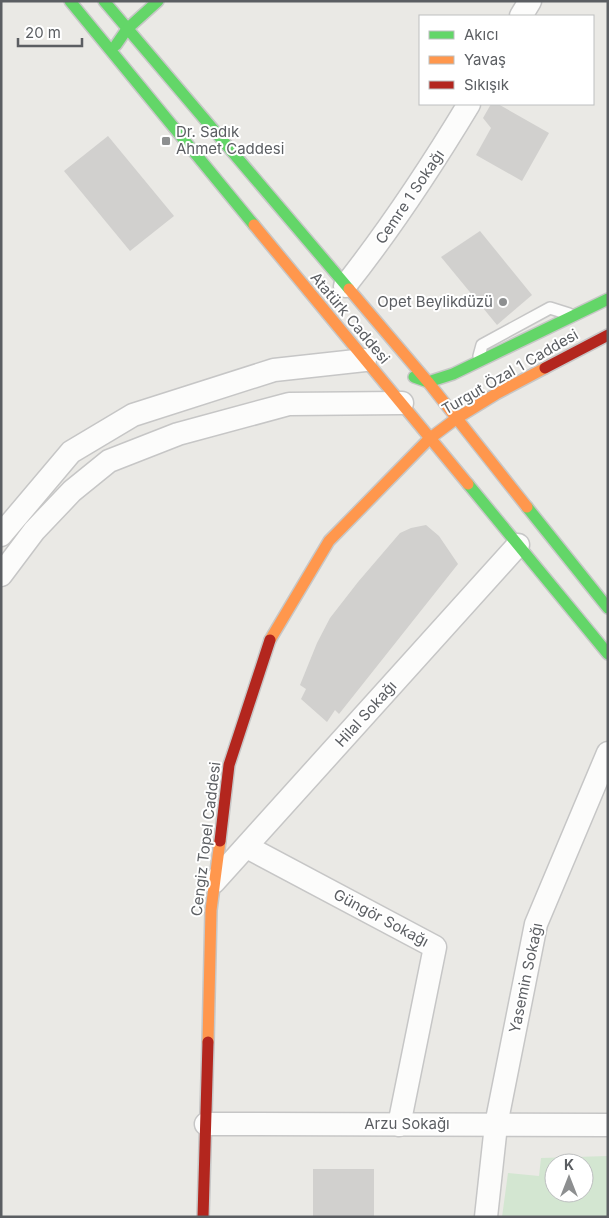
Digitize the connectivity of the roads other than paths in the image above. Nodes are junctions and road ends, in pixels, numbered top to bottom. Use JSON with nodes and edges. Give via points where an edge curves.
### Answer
{"nodes":[{"id":1,"x":70,"y":1,"type":"edge"},
{"id":2,"x":104,"y":1,"type":"edge"},
{"id":3,"x":158,"y":1,"type":"edge"},
{"id":4,"x":530,"y":1,"type":"edge"},
{"id":5,"x":522,"y":15,"type":"edge"},
{"id":6,"x":127,"y":29,"type":"junction"},
{"id":7,"x":111,"y":51,"type":"junction"},
{"id":8,"x":468,"y":105,"type":"edge"},
{"id":9,"x":345,"y":286,"type":"junction"},
{"id":10,"x":608,"y":299,"type":"edge"},
{"id":11,"x":573,"y":316,"type":"junction"},
{"id":12,"x":608,"y":335,"type":"edge"},
{"id":13,"x":477,"y":362,"type":"junction"},
{"id":14,"x":374,"y":363,"type":"junction"},
{"id":15,"x":401,"y":372,"type":"dead end"},
{"id":16,"x":428,"y":382,"type":"junction"},
{"id":17,"x":402,"y":403,"type":"junction"},
{"id":18,"x":457,"y":418,"type":"junction"},
{"id":19,"x":430,"y":439,"type":"junction"},
{"id":20,"x":1,"y":535,"type":"edge"},
{"id":21,"x":518,"y":546,"type":"junction"},
{"id":22,"x":1,"y":575,"type":"edge"},
{"id":23,"x":608,"y":608,"type":"edge"},
{"id":24,"x":608,"y":654,"type":"edge"},
{"id":25,"x":608,"y":753,"type":"edge"},
{"id":26,"x":247,"y":847,"type":"junction"},
{"id":27,"x":214,"y":882,"type":"junction"},
{"id":28,"x":206,"y":1124,"type":"junction"},
{"id":29,"x":399,"y":1124,"type":"junction"},
{"id":30,"x":496,"y":1124,"type":"junction"},
{"id":31,"x":608,"y":1125,"type":"edge"},
{"id":32,"x":203,"y":1217,"type":"edge"},
{"id":33,"x":486,"y":1217,"type":"edge"}],
"edges":[{"from":1,"to":7,"type":"main road","name":"Atatürk Caddesi"},
{"from":2,"to":6,"type":"main road","name":"Atatürk Caddesi"},
{"from":3,"to":6,"type":"main road"},
{"from":4,"to":5,"type":"street"},
{"from":6,"to":7,"type":"main road"},
{"from":6,"to":9,"type":"main road","name":"Atatürk Caddesi"},
{"from":7,"to":14,"type":"main road","name":"Atatürk Caddesi"},
{"from":8,"to":9,"type":"street","name":"Cemre 1 Sokağı","via":[[380,242]]},
{"from":9,"to":16,"type":"main road","name":"Atatürk Caddesi"},
{"from":10,"to":11,"type":"main road","name":"Turgut Özal 1 Caddesi"},
{"from":11,"to":13,"type":"main road","name":"Turgut Özal 1 Caddesi"},
{"from":11,"to":13,"type":"lane","via":[[550,308],[482,345]]},
{"from":12,"to":18,"type":"main road","name":"Turgut Özal 1 Caddesi"},
{"from":13,"to":16,"type":"main road","name":"Turgut Özal 1 Caddesi"},
{"from":14,"to":17,"type":"main road","name":"Atatürk Caddesi"},
{"from":14,"to":20,"type":"street","via":[[274,370],[133,415],[71,452]]},
{"from":15,"to":16,"type":"main road"},
{"from":16,"to":18,"type":"main road","name":"Atatürk Caddesi"},
{"from":17,"to":19,"type":"main road","name":"Atatürk Caddesi"},
{"from":17,"to":22,"type":"street","via":[[289,404],[178,434],[110,461],[72,491]]},
{"from":18,"to":19,"type":"main road","name":"Turgut Özal 1 Caddesi"},
{"from":18,"to":23,"type":"main road","name":"Atatürk Caddesi"},
{"from":19,"to":21,"type":"main road","name":"Atatürk Caddesi"},
{"from":19,"to":27,"type":"main road","name":"Cengiz Topel Caddesi","via":[[329,541],[271,638],[229,765]]},
{"from":21,"to":24,"type":"main road","name":"Atatürk Caddesi"},
{"from":21,"to":26,"type":"street","name":"Hilal Sokağı"},
{"from":25,"to":30,"type":"street","name":"Yasemin Sokağı","via":[[536,924]]},
{"from":26,"to":27,"type":"street","name":"Hilal Sokağı"},
{"from":26,"to":29,"type":"street","name":"Güngör Sokağı","via":[[435,947]]},
{"from":27,"to":28,"type":"main road","name":"Cengiz Topel Caddesi"},
{"from":28,"to":29,"type":"street","name":"Arzu Sokağı"},
{"from":28,"to":32,"type":"main road","name":"Cengiz Topel Caddesi"},
{"from":29,"to":30,"type":"street","name":"Arzu Sokağı"},
{"from":30,"to":31,"type":"street","name":"Arzu Sokağı"},
{"from":30,"to":33,"type":"street","name":"Yasemin Sokağı"}]}
